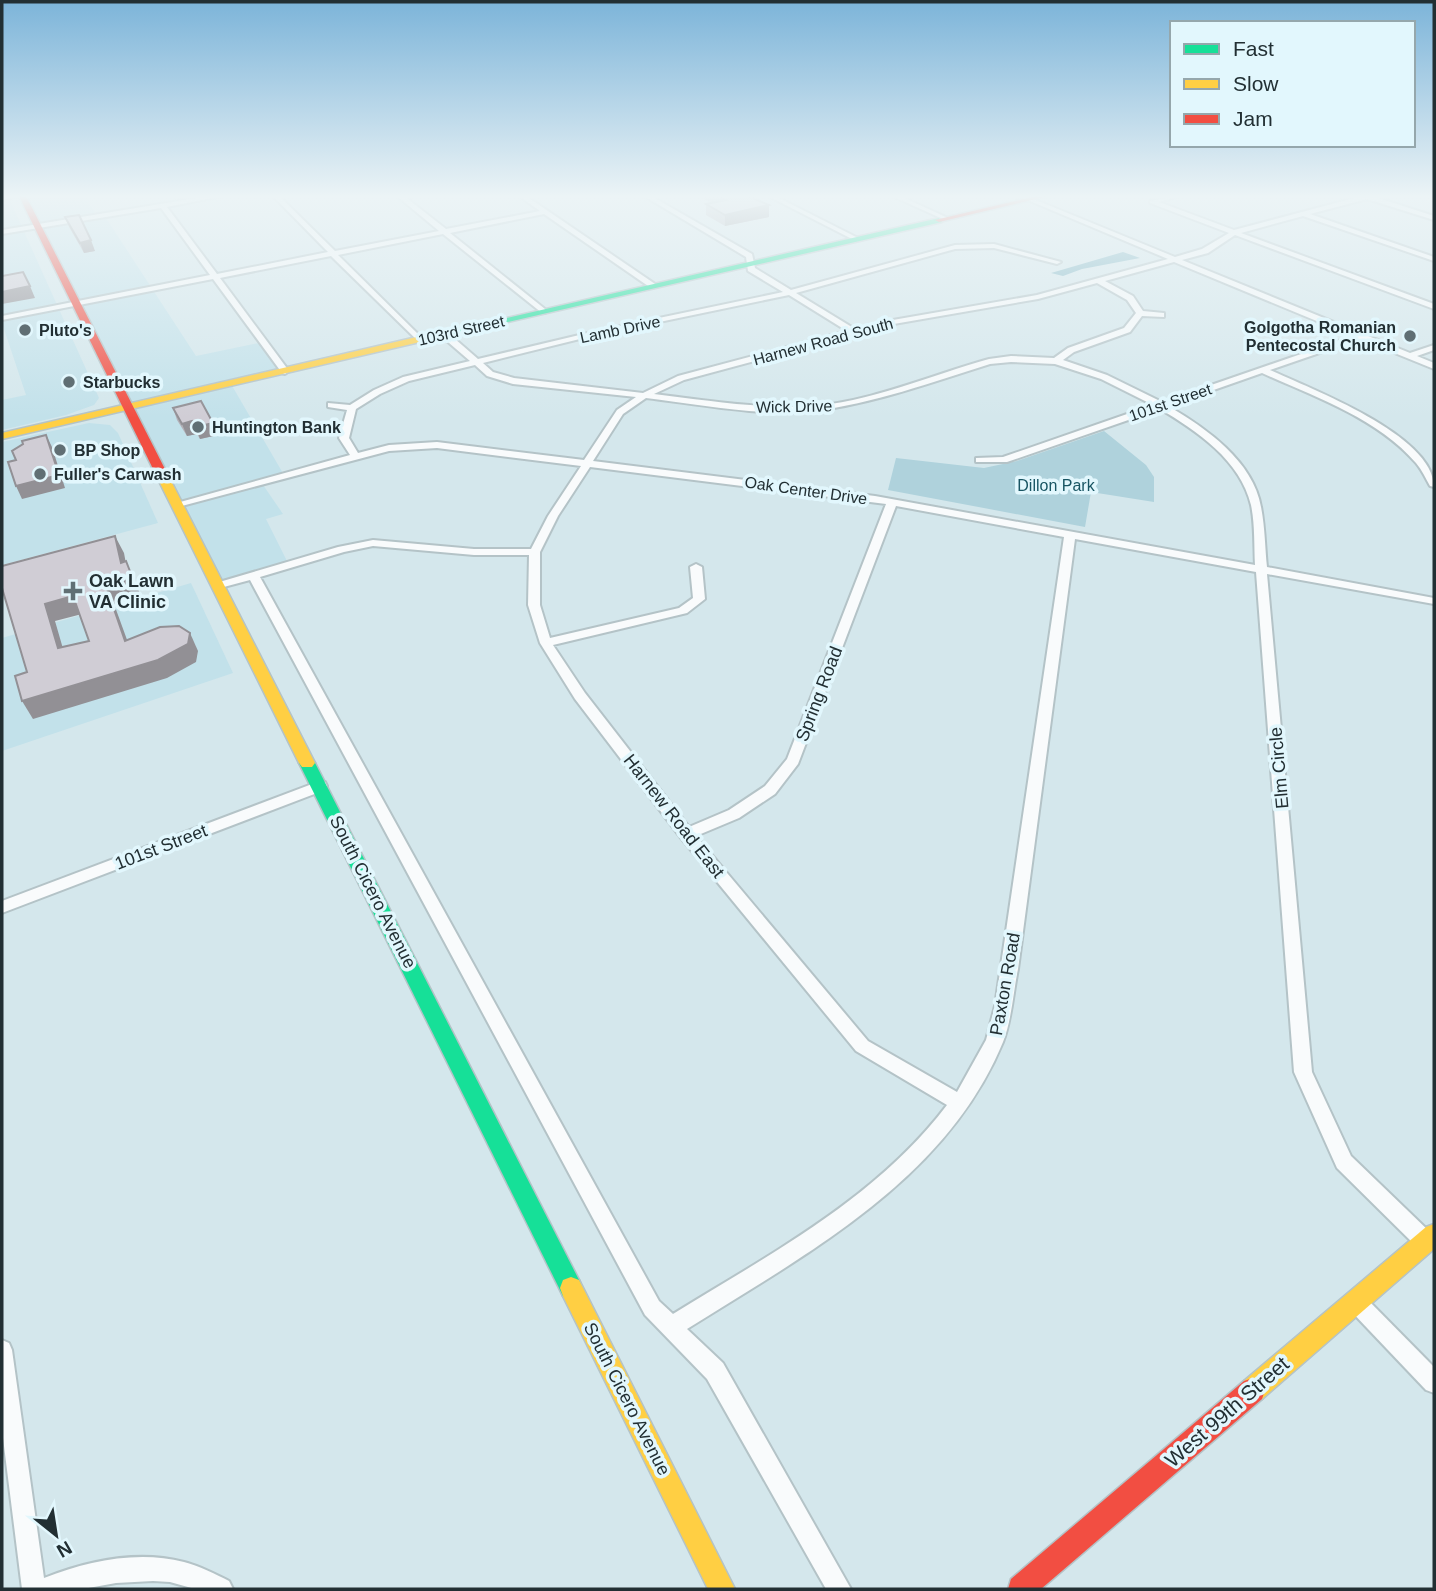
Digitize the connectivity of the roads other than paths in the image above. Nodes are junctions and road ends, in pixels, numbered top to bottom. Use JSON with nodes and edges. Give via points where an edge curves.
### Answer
{"nodes":[{"id":1,"x":59,"y":270,"type":"edge"},
{"id":2,"x":210,"y":270,"type":"edge"},
{"id":3,"x":250,"y":270,"type":"edge"},
{"id":4,"x":349,"y":270,"type":"edge"},
{"id":5,"x":491,"y":270,"type":"edge"},
{"id":6,"x":632,"y":270,"type":"edge"},
{"id":7,"x":720,"y":270,"type":"edge"},
{"id":8,"x":753,"y":270,"type":"edge"},
{"id":9,"x":871,"y":270,"type":"edge"},
{"id":10,"x":1137,"y":270,"type":"edge"},
{"id":11,"x":1199,"y":270,"type":"edge"},
{"id":12,"x":1337,"y":270,"type":"edge"},
{"id":13,"x":215,"y":277,"type":"junction"},
{"id":14,"x":1099,"y":281,"type":"junction"},
{"id":15,"x":654,"y":285,"type":"junction"},
{"id":16,"x":789,"y":293,"type":"junction"},
{"id":17,"x":75,"y":304,"type":"junction"},
{"id":18,"x":1434,"y":307,"type":"edge"},
{"id":19,"x":542,"y":312,"type":"junction"},
{"id":20,"x":1140,"y":313,"type":"junction"},
{"id":21,"x":1161,"y":315,"type":"dead end"},
{"id":22,"x":2,"y":318,"type":"edge"},
{"id":23,"x":852,"y":331,"type":"junction"},
{"id":24,"x":444,"y":334,"type":"junction"},
{"id":25,"x":1360,"y":335,"type":"junction"},
{"id":26,"x":419,"y":340,"type":"junction"},
{"id":27,"x":1434,"y":347,"type":"edge"},
{"id":28,"x":1410,"y":356,"type":"junction"},
{"id":29,"x":1056,"y":360,"type":"junction"},
{"id":30,"x":475,"y":362,"type":"junction"},
{"id":31,"x":1434,"y":366,"type":"edge"},
{"id":32,"x":1262,"y":370,"type":"junction"},
{"id":33,"x":285,"y":371,"type":"junction"},
{"id":34,"x":645,"y":395,"type":"junction"},
{"id":35,"x":331,"y":405,"type":"dead end"},
{"id":36,"x":1158,"y":406,"type":"junction"},
{"id":37,"x":128,"y":407,"type":"junction"},
{"id":38,"x":352,"y":408,"type":"junction"},
{"id":39,"x":2,"y":436,"type":"edge"},
{"id":40,"x":355,"y":456,"type":"junction"},
{"id":41,"x":979,"y":460,"type":"dead end"},
{"id":42,"x":587,"y":463,"type":"junction"},
{"id":43,"x":1434,"y":484,"type":"edge"},
{"id":44,"x":892,"y":503,"type":"junction"},
{"id":45,"x":178,"y":504,"type":"junction"},
{"id":46,"x":1070,"y":534,"type":"junction"},
{"id":47,"x":536,"y":552,"type":"junction"},
{"id":48,"x":696,"y":567,"type":"dead end"},
{"id":49,"x":1263,"y":570,"type":"junction"},
{"id":50,"x":253,"y":575,"type":"junction"},
{"id":51,"x":220,"y":586,"type":"junction"},
{"id":52,"x":1434,"y":601,"type":"edge"},
{"id":53,"x":545,"y":643,"type":"junction"},
{"id":54,"x":320,"y":786,"type":"junction"},
{"id":55,"x":686,"y":834,"type":"junction"},
{"id":56,"x":2,"y":907,"type":"edge"},
{"id":57,"x":961,"y":1104,"type":"junction"},
{"id":58,"x":1430,"y":1239,"type":"edge"},
{"id":59,"x":1356,"y":1302,"type":"junction"},
{"id":60,"x":673,"y":1326,"type":"junction"},
{"id":61,"x":2,"y":1350,"type":"edge"},
{"id":62,"x":1434,"y":1382,"type":"edge"},
{"id":63,"x":34,"y":1589,"type":"edge"},
{"id":64,"x":47,"y":1589,"type":"edge"},
{"id":65,"x":221,"y":1589,"type":"edge"},
{"id":66,"x":722,"y":1589,"type":"edge"},
{"id":67,"x":838,"y":1589,"type":"edge"},
{"id":68,"x":1021,"y":1589,"type":"edge"}],
"edges":[{"from":1,"to":17,"type":"main road","name":"South Cicero Avenue"},
{"from":2,"to":13,"type":"street"},
{"from":3,"to":13,"type":"street"},
{"from":4,"to":26,"type":"street"},
{"from":5,"to":19,"type":"street"},
{"from":6,"to":15,"type":"street"},
{"from":7,"to":15,"type":"main road","name":"103rd Street"},
{"from":8,"to":16,"type":"street"},
{"from":9,"to":16,"type":"street","name":"Lamb Drive"},
{"from":10,"to":14,"type":"street","name":"Harnew Road South"},
{"from":11,"to":25,"type":"street"},
{"from":12,"to":18,"type":"street"},
{"from":13,"to":17,"type":"street"},
{"from":13,"to":33,"type":"street"},
{"from":14,"to":20,"type":"street","via":[[1130,298]]},
{"from":14,"to":23,"type":"street","name":"Harnew Road South","via":[[1038,297]]},
{"from":15,"to":19,"type":"main road","name":"103rd Street"},
{"from":16,"to":23,"type":"street"},
{"from":16,"to":30,"type":"street","name":"Lamb Drive"},
{"from":17,"to":22,"type":"street"},
{"from":17,"to":37,"type":"main road","name":"South Cicero Avenue"},
{"from":19,"to":24,"type":"main road","name":"103rd Street"},
{"from":20,"to":21,"type":"street"},
{"from":20,"to":29,"type":"street","name":"Wick Drive","via":[[1127,330]]},
{"from":23,"to":34,"type":"street","name":"Harnew Road South","via":[[681,378]]},
{"from":24,"to":26,"type":"main road","name":"103rd Street"},
{"from":24,"to":30,"type":"street","name":"Wick Drive"},
{"from":25,"to":28,"type":"street"},
{"from":25,"to":32,"type":"street","name":"101st Street"},
{"from":26,"to":33,"type":"main road","name":"103rd Street"},
{"from":27,"to":28,"type":"street"},
{"from":28,"to":31,"type":"street"},
{"from":29,"to":34,"type":"street","name":"Wick Drive","via":[[989,362],[854,402],[810,409]]},
{"from":29,"to":36,"type":"street","name":"Elm Circle","via":[[1096,374]]},
{"from":30,"to":34,"type":"street","name":"Wick Drive","via":[[490,374],[513,381]]},
{"from":30,"to":38,"type":"street","name":"Lamb Drive","via":[[406,379]]},
{"from":32,"to":36,"type":"street","name":"101st Street"},
{"from":32,"to":43,"type":"street","via":[[1388,433],[1412,454]]},
{"from":33,"to":37,"type":"main road","name":"103rd Street"},
{"from":34,"to":42,"type":"street","name":"Harnew Road South","via":[[620,412]]},
{"from":35,"to":38,"type":"street"},
{"from":36,"to":41,"type":"street","name":"101st Street","via":[[1004,460]]},
{"from":36,"to":49,"type":"street","name":"Elm Circle","via":[[1205,435],[1238,468],[1256,505]]},
{"from":37,"to":39,"type":"main road","name":"103rd Street"},
{"from":37,"to":45,"type":"main road","name":"South Cicero Avenue"},
{"from":38,"to":40,"type":"street","via":[[344,438]]},
{"from":40,"to":42,"type":"street","name":"Oak Center Drive","via":[[413,444]]},
{"from":40,"to":45,"type":"street","name":"Oak Center Drive"},
{"from":42,"to":44,"type":"street","name":"Oak Center Drive"},
{"from":42,"to":47,"type":"street","name":"Harnew Road East"},
{"from":44,"to":46,"type":"street","name":"Oak Center Drive"},
{"from":44,"to":55,"type":"street","name":"Spring Road","via":[[793,761],[770,790],[734,814]]},
{"from":45,"to":51,"type":"main road","name":"South Cicero Avenue"},
{"from":46,"to":49,"type":"street","name":"Oak Center Drive"},
{"from":46,"to":57,"type":"street","name":"Paxton Road","via":[[1010,969],[996,1039]]},
{"from":47,"to":50,"type":"street","via":[[373,543]]},
{"from":47,"to":53,"type":"street","name":"Harnew Road East","via":[[534,605]]},
{"from":48,"to":53,"type":"street","via":[[699,599],[682,611]]},
{"from":49,"to":52,"type":"street","name":"Oak Center Drive"},
{"from":49,"to":58,"type":"street","name":"Elm Circle","via":[[1303,1072],[1344,1162]]},
{"from":50,"to":51,"type":"street"},
{"from":50,"to":60,"type":"street","via":[[652,1308]]},
{"from":51,"to":54,"type":"main road","name":"South Cicero Avenue"},
{"from":53,"to":55,"type":"street","name":"Harnew Road East"},
{"from":54,"to":56,"type":"street","name":"101st Street"},
{"from":54,"to":66,"type":"main road","name":"South Cicero Avenue"},
{"from":55,"to":57,"type":"street","name":"Harnew Road East","via":[[862,1046]]},
{"from":57,"to":60,"type":"street","name":"Paxton Road","via":[[886,1184]]},
{"from":58,"to":59,"type":"main road","name":"West 99th Street"},
{"from":59,"to":62,"type":"street"},
{"from":59,"to":68,"type":"main road","name":"West 99th Street"},
{"from":60,"to":67,"type":"street","via":[[715,1371]]},
{"from":61,"to":63,"type":"street"},
{"from":64,"to":65,"type":"street","via":[[120,1570],[184,1573]]}]}
